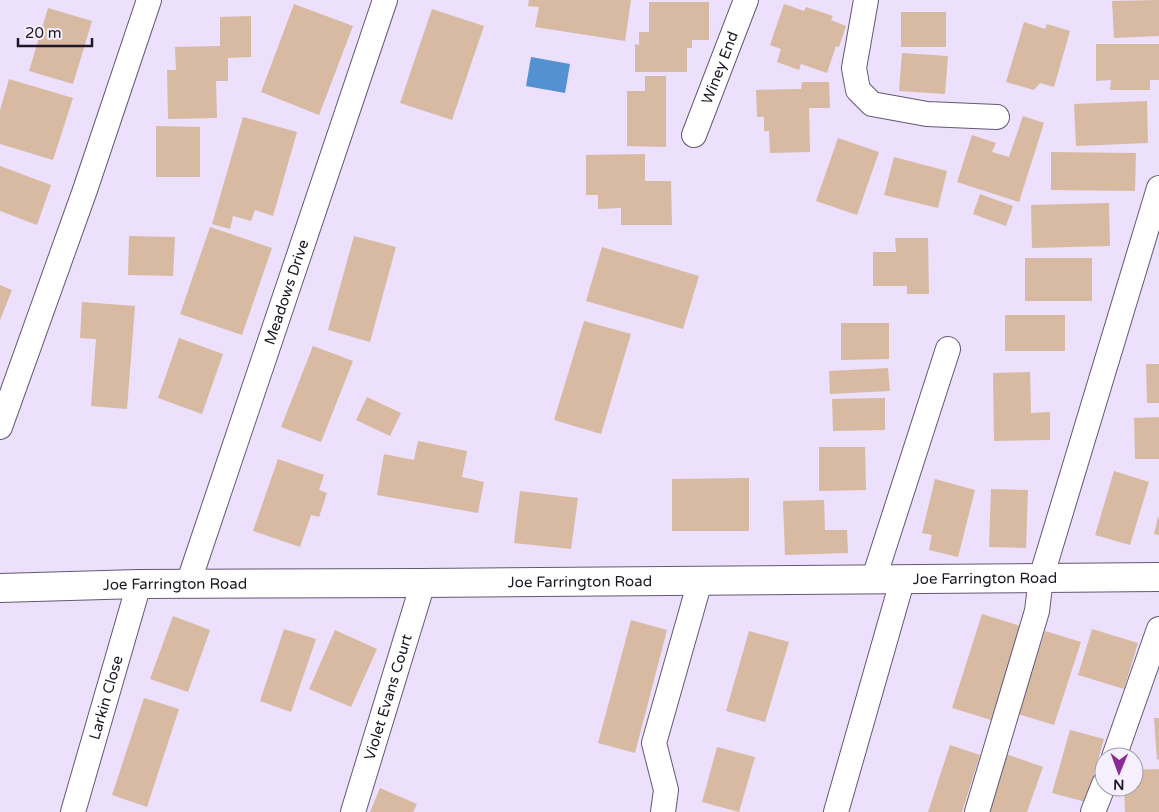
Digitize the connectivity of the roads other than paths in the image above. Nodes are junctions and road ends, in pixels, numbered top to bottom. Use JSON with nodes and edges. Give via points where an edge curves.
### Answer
{"nodes":[{"id":1,"x":149,"y":0,"type":"edge"},
{"id":2,"x":385,"y":0,"type":"edge"},
{"id":3,"x":746,"y":0,"type":"edge"},
{"id":4,"x":866,"y":0,"type":"edge"},
{"id":5,"x":997,"y":117,"type":"dead end"},
{"id":6,"x":694,"y":135,"type":"dead end"},
{"id":7,"x":1159,"y":188,"type":"edge"},
{"id":8,"x":948,"y":349,"type":"dead end"},
{"id":9,"x":0,"y":427,"type":"edge"},
{"id":10,"x":1159,"y":576,"type":"edge"},
{"id":11,"x":874,"y":578,"type":"junction"},
{"id":12,"x":903,"y":578,"type":"junction"},
{"id":13,"x":1040,"y":578,"type":"junction"},
{"id":14,"x":700,"y":581,"type":"junction"},
{"id":15,"x":138,"y":584,"type":"junction"},
{"id":16,"x":188,"y":584,"type":"junction"},
{"id":17,"x":423,"y":584,"type":"junction"},
{"id":18,"x":0,"y":588,"type":"edge"},
{"id":19,"x":1159,"y":629,"type":"edge"},
{"id":20,"x":1118,"y":747,"type":"edge"},
{"id":21,"x":1099,"y":797,"type":"edge"},
{"id":22,"x":73,"y":812,"type":"edge"},
{"id":23,"x":352,"y":812,"type":"edge"},
{"id":24,"x":663,"y":812,"type":"edge"},
{"id":25,"x":836,"y":812,"type":"edge"},
{"id":26,"x":977,"y":812,"type":"edge"},
{"id":27,"x":1093,"y":812,"type":"edge"}],
"edges":[{"from":1,"to":9,"type":"street"},
{"from":2,"to":16,"type":"street","name":"Meadows Drive"},
{"from":3,"to":6,"type":"street","name":"Winey End"},
{"from":4,"to":5,"type":"street","via":[[854,68],[858,90],[872,104],[926,114]]},
{"from":7,"to":13,"type":"street"},
{"from":8,"to":11,"type":"street"},
{"from":10,"to":13,"type":"main road","name":"Joe Farrington Road"},
{"from":11,"to":12,"type":"main road","name":"Joe Farrington Road"},
{"from":11,"to":14,"type":"main road","name":"Joe Farrington Road"},
{"from":12,"to":13,"type":"main road","name":"Joe Farrington Road"},
{"from":12,"to":25,"type":"street"},
{"from":13,"to":26,"type":"street","via":[[1037,611]]},
{"from":14,"to":17,"type":"main road","name":"Joe Farrington Road"},
{"from":14,"to":24,"type":"street","via":[[654,743],[666,790]]},
{"from":15,"to":16,"type":"main road","name":"Joe Farrington Road"},
{"from":15,"to":18,"type":"main road","name":"Joe Farrington Road"},
{"from":15,"to":22,"type":"street","name":"Larkin Close"},
{"from":16,"to":17,"type":"main road","name":"Joe Farrington Road"},
{"from":17,"to":23,"type":"street","name":"Violet Evans Court"},
{"from":19,"to":20,"type":"street"},
{"from":21,"to":27,"type":"street"}]}
